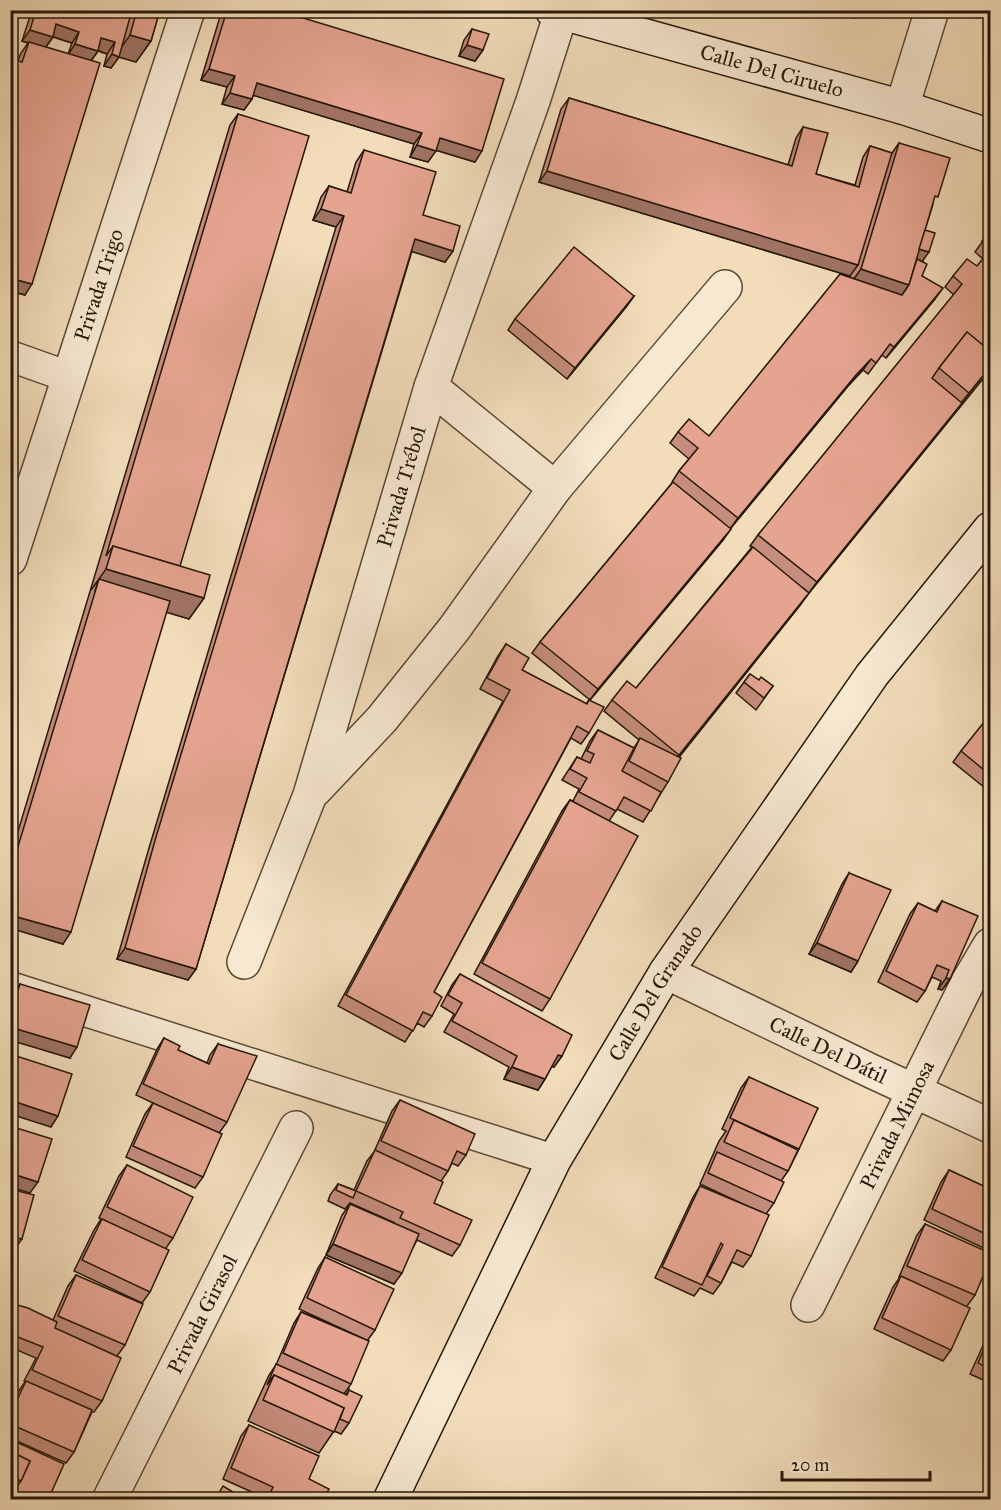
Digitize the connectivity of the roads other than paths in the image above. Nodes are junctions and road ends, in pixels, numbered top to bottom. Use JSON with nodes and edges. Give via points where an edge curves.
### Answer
{"nodes":[{"id":1,"x":188,"y":10,"type":"edge"},
{"id":2,"x":932,"y":10,"type":"edge"},
{"id":3,"x":558,"y":11,"type":"edge"},
{"id":4,"x":902,"y":107,"type":"junction"},
{"id":5,"x":990,"y":136,"type":"edge"},
{"id":6,"x":725,"y":287,"type":"dead end"},
{"id":7,"x":10,"y":356,"type":"edge"},
{"id":8,"x":69,"y":377,"type":"junction"},
{"id":9,"x":431,"y":387,"type":"junction"},
{"id":10,"x":555,"y":488,"type":"junction"},
{"id":11,"x":990,"y":529,"type":"edge"},
{"id":12,"x":10,"y":559,"type":"edge"},
{"id":13,"x":310,"y":795,"type":"junction"},
{"id":14,"x":990,"y":945,"type":"edge"},
{"id":15,"x":244,"y":962,"type":"dead end"},
{"id":16,"x":666,"y":972,"type":"junction"},
{"id":17,"x":10,"y":987,"type":"edge"},
{"id":18,"x":913,"y":1091,"type":"junction"},
{"id":19,"x":990,"y":1126,"type":"edge"},
{"id":20,"x":296,"y":1128,"type":"dead end"},
{"id":21,"x":554,"y":1160,"type":"junction"},
{"id":22,"x":808,"y":1305,"type":"dead end"},
{"id":23,"x":109,"y":1500,"type":"edge"},
{"id":24,"x":390,"y":1500,"type":"edge"}],
"edges":[{"from":1,"to":8,"type":"street","name":"Privada Trigo"},
{"from":2,"to":4,"type":"street"},
{"from":3,"to":4,"type":"street","name":"Calle Del Ciruelo"},
{"from":3,"to":9,"type":"street","name":"Privada Trébol","via":[[533,101]]},
{"from":4,"to":5,"type":"street","name":"Calle Del Ciruelo"},
{"from":6,"to":10,"type":"street"},
{"from":7,"to":8,"type":"lane"},
{"from":8,"to":12,"type":"street","name":"Privada Trigo"},
{"from":9,"to":10,"type":"street"},
{"from":9,"to":13,"type":"street","name":"Privada Trébol"},
{"from":10,"to":13,"type":"street","via":[[454,629],[382,719]]},
{"from":11,"to":16,"type":"street","name":"Calle Del Granado","via":[[872,675]]},
{"from":13,"to":15,"type":"street","name":"Privada Trébol"},
{"from":14,"to":18,"type":"street","name":"Privada Mimosa"},
{"from":16,"to":18,"type":"street","name":"Calle Del Dátil"},
{"from":16,"to":21,"type":"street","name":"Calle Del Granado"},
{"from":17,"to":21,"type":"lane"},
{"from":18,"to":19,"type":"street","name":"Calle Del Dátil"},
{"from":18,"to":22,"type":"street","name":"Privada Mimosa"},
{"from":20,"to":23,"type":"street","name":"Privada Girasol"},
{"from":21,"to":24,"type":"street","name":"Calle Del Granado"}]}
